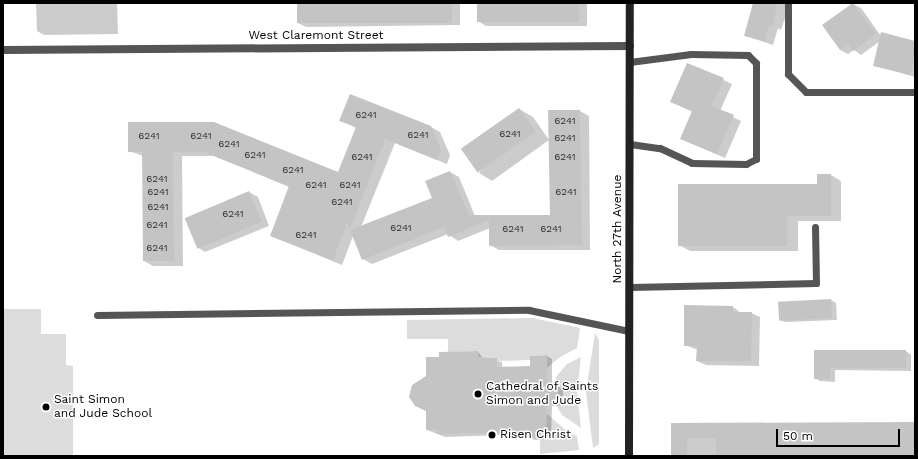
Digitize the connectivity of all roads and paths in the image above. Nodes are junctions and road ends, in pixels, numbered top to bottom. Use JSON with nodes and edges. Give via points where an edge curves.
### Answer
{"nodes":[{"id":1,"x":630,"y":3,"type":"edge"},
{"id":2,"x":788,"y":3,"type":"edge"},
{"id":3,"x":630,"y":46,"type":"junction"},
{"id":4,"x":3,"y":50,"type":"edge"},
{"id":5,"x":630,"y":62,"type":"junction"},
{"id":6,"x":915,"y":92,"type":"edge"},
{"id":7,"x":630,"y":144,"type":"junction"},
{"id":8,"x":815,"y":227,"type":"dead end"},
{"id":9,"x":630,"y":287,"type":"junction"},
{"id":10,"x":98,"y":315,"type":"dead end"},
{"id":11,"x":630,"y":331,"type":"junction"},
{"id":12,"x":630,"y":456,"type":"edge"}],
"edges":[{"from":1,"to":3,"type":"main road","name":"North 27th Avenue"},
{"from":2,"to":6,"type":"lane","via":[[788,74],[806,92]]},
{"from":3,"to":4,"type":"street","name":"West Claremont Street"},
{"from":3,"to":5,"type":"main road","name":"North 27th Avenue"},
{"from":5,"to":7,"type":"main road","name":"North 27th Avenue"},
{"from":5,"to":7,"type":"lane","via":[[691,54],[748,55],[756,63],[756,159],[746,164],[692,163],[660,148]]},
{"from":7,"to":9,"type":"main road","name":"North 27th Avenue"},
{"from":8,"to":9,"type":"lane","via":[[816,283]]},
{"from":9,"to":11,"type":"main road","name":"North 27th Avenue"},
{"from":10,"to":11,"type":"lane","via":[[529,310]]},
{"from":11,"to":12,"type":"main road","name":"North 27th Avenue"}]}
